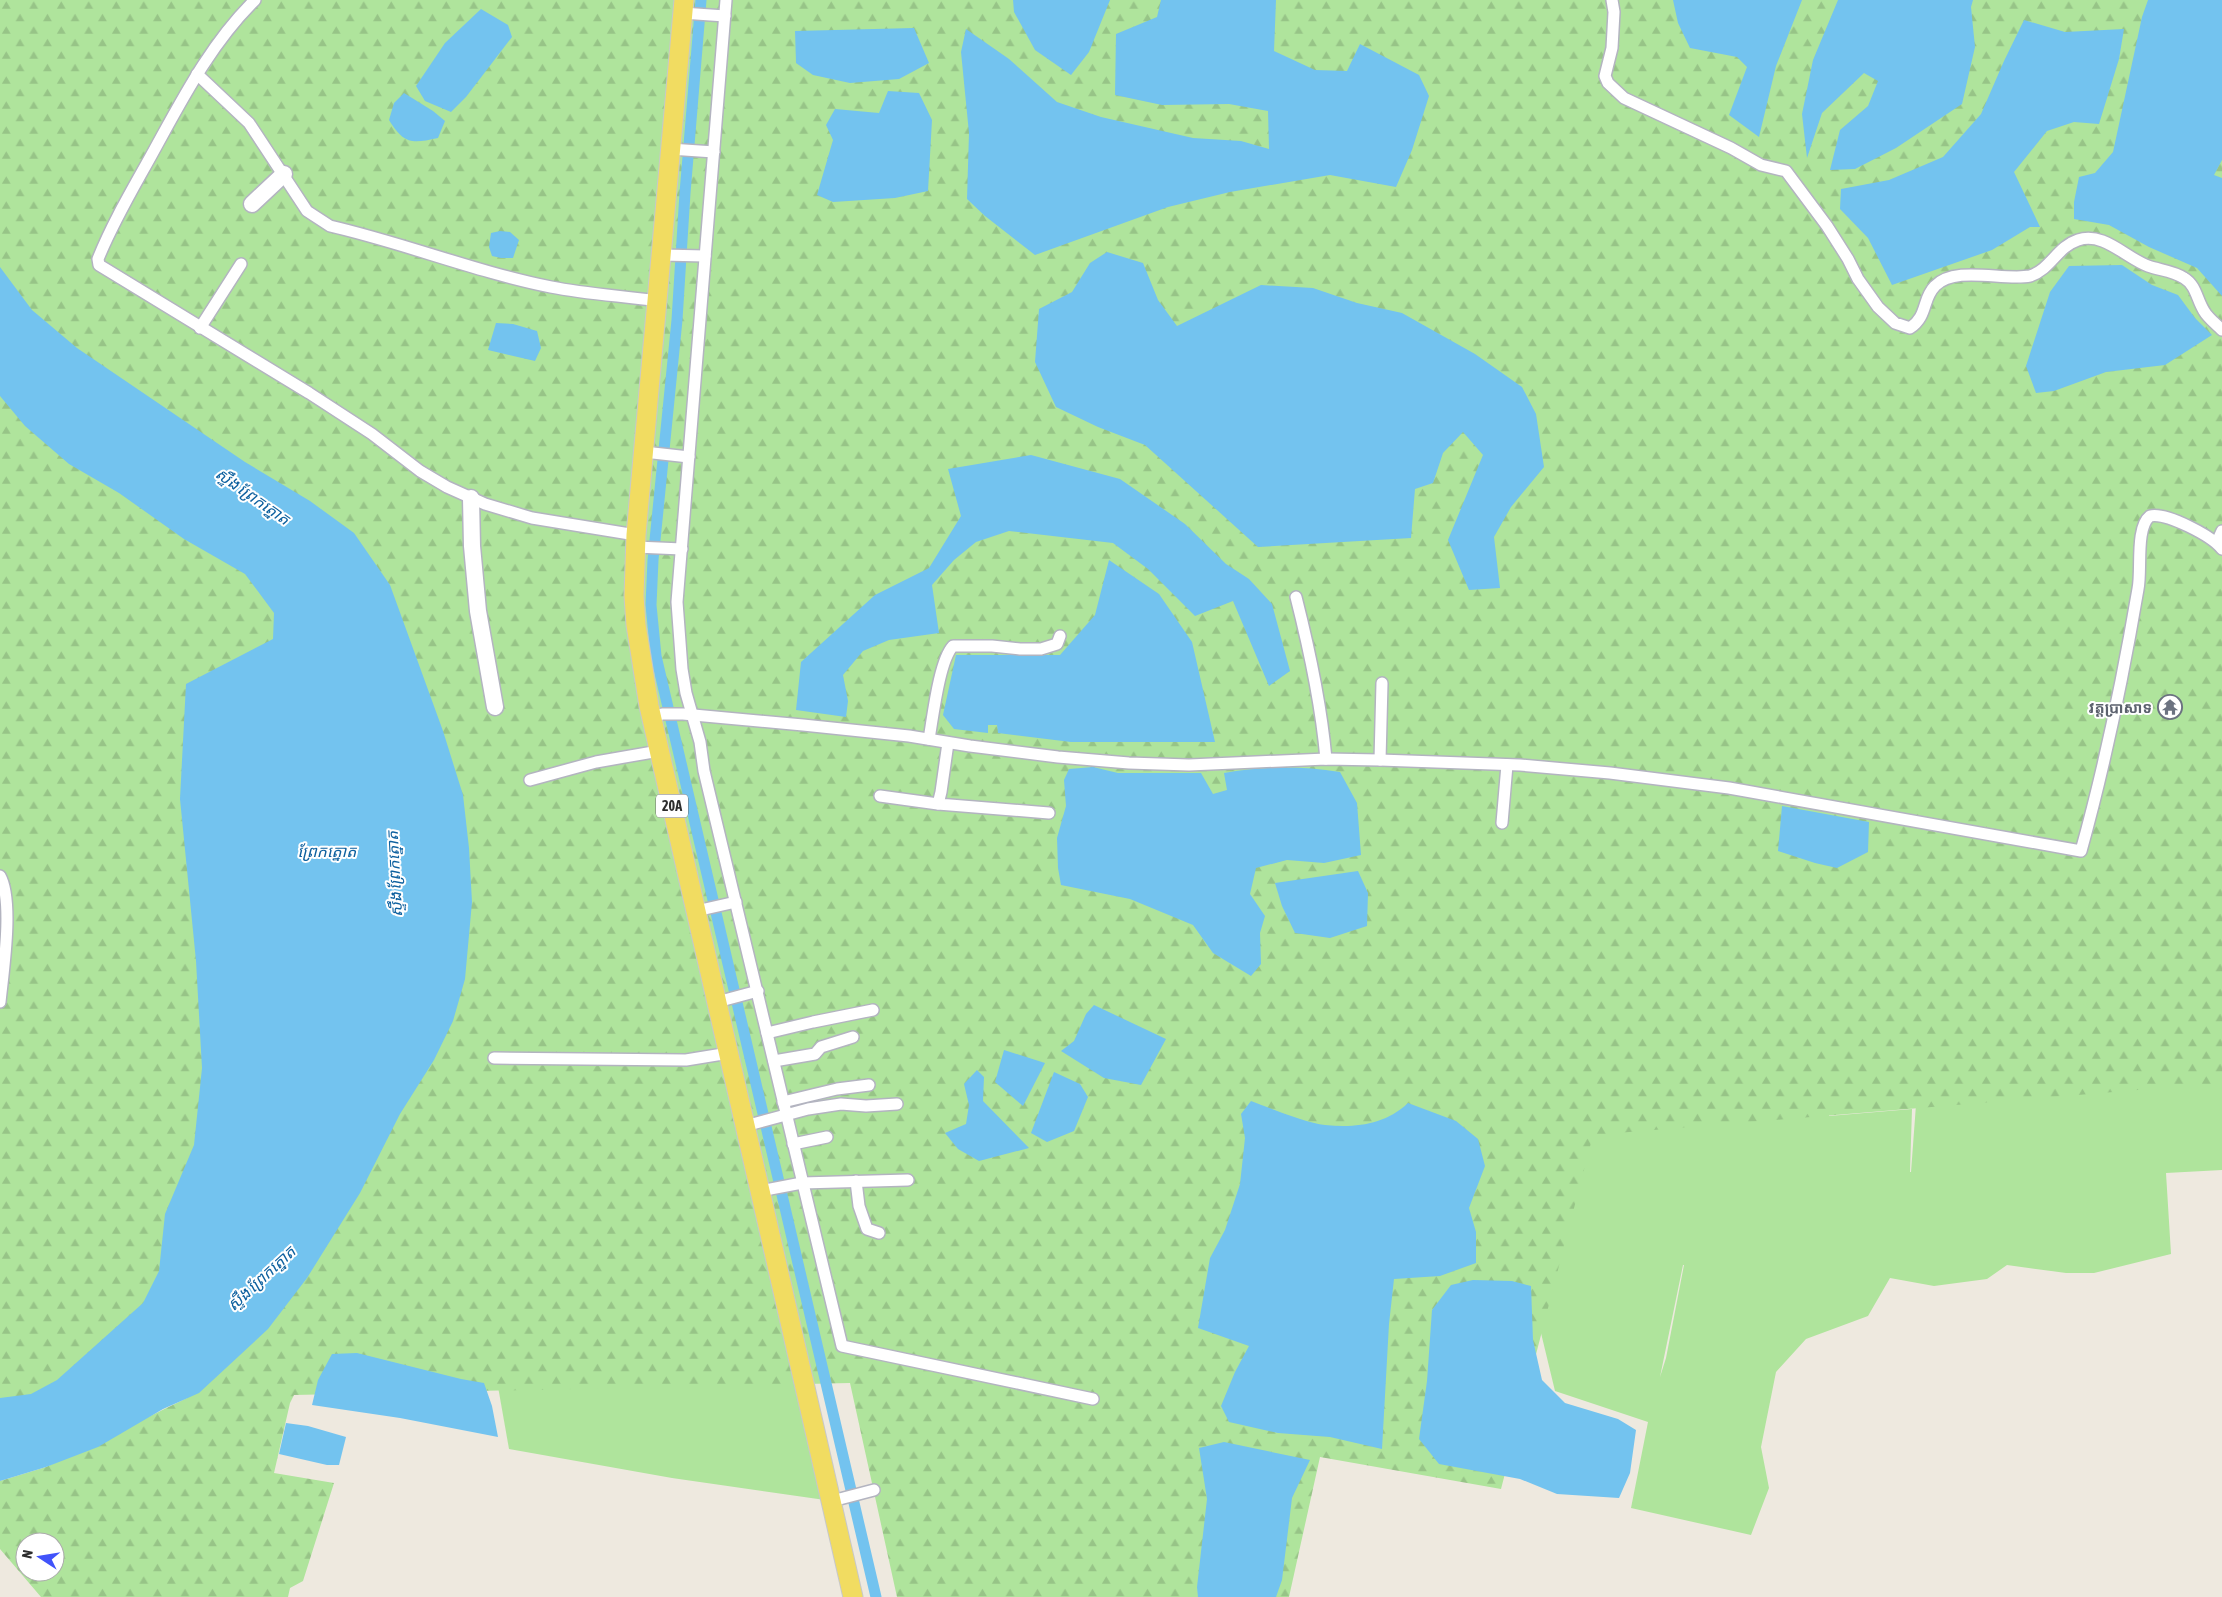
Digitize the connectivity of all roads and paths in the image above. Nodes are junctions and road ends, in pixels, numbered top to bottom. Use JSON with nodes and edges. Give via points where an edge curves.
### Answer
{"nodes":[{"id":1,"x":255,"y":0,"type":"edge"},
{"id":2,"x":726,"y":0,"type":"edge"},
{"id":3,"x":1612,"y":0,"type":"edge"},
{"id":4,"x":683,"y":7,"type":"edge"},
{"id":5,"x":725,"y":16,"type":"junction"},
{"id":6,"x":197,"y":74,"type":"junction"},
{"id":7,"x":679,"y":150,"type":"junction"},
{"id":8,"x":709,"y":152,"type":"junction"},
{"id":9,"x":284,"y":174,"type":"junction"},
{"id":10,"x":252,"y":204,"type":"dead end"},
{"id":11,"x":662,"y":255,"type":"junction"},
{"id":12,"x":705,"y":256,"type":"junction"},
{"id":13,"x":241,"y":264,"type":"dead end"},
{"id":14,"x":658,"y":301,"type":"junction"},
{"id":15,"x":200,"y":328,"type":"junction"},
{"id":16,"x":2222,"y":330,"type":"edge"},
{"id":17,"x":650,"y":452,"type":"junction"},
{"id":18,"x":684,"y":456,"type":"junction"},
{"id":19,"x":471,"y":498,"type":"junction"},
{"id":20,"x":2222,"y":531,"type":"edge"},
{"id":21,"x":636,"y":541,"type":"junction"},
{"id":22,"x":2219,"y":545,"type":"edge"},
{"id":23,"x":682,"y":550,"type":"junction"},
{"id":24,"x":1296,"y":597,"type":"dead end"},
{"id":25,"x":1060,"y":636,"type":"dead end"},
{"id":26,"x":1382,"y":683,"type":"dead end"},
{"id":27,"x":495,"y":708,"type":"dead end"},
{"id":28,"x":688,"y":714,"type":"junction"},
{"id":29,"x":657,"y":716,"type":"junction"},
{"id":30,"x":929,"y":739,"type":"junction"},
{"id":31,"x":948,"y":743,"type":"junction"},
{"id":32,"x":659,"y":751,"type":"junction"},
{"id":33,"x":1326,"y":759,"type":"junction"},
{"id":34,"x":1380,"y":760,"type":"junction"},
{"id":35,"x":1506,"y":765,"type":"junction"},
{"id":36,"x":530,"y":780,"type":"dead end"},
{"id":37,"x":880,"y":796,"type":"dead end"},
{"id":38,"x":938,"y":804,"type":"junction"},
{"id":39,"x":1049,"y":813,"type":"dead end"},
{"id":40,"x":1502,"y":823,"type":"dead end"},
{"id":41,"x":0,"y":876,"type":"edge"},
{"id":42,"x":736,"y":902,"type":"junction"},
{"id":43,"x":696,"y":912,"type":"junction"},
{"id":44,"x":754,"y":992,"type":"junction"},
{"id":45,"x":724,"y":1000,"type":"junction"},
{"id":46,"x":0,"y":1002,"type":"edge"},
{"id":47,"x":873,"y":1010,"type":"dead end"},
{"id":48,"x":767,"y":1033,"type":"junction"},
{"id":49,"x":853,"y":1037,"type":"dead end"},
{"id":50,"x":729,"y":1053,"type":"junction"},
{"id":51,"x":494,"y":1058,"type":"dead end"},
{"id":52,"x":774,"y":1061,"type":"junction"},
{"id":53,"x":869,"y":1085,"type":"dead end"},
{"id":54,"x":783,"y":1102,"type":"junction"},
{"id":55,"x":897,"y":1104,"type":"dead end"},
{"id":56,"x":782,"y":1115,"type":"junction"},
{"id":57,"x":752,"y":1124,"type":"junction"},
{"id":58,"x":827,"y":1136,"type":"dead end"},
{"id":59,"x":792,"y":1144,"type":"junction"},
{"id":60,"x":908,"y":1180,"type":"dead end"},
{"id":61,"x":856,"y":1181,"type":"junction"},
{"id":62,"x":798,"y":1184,"type":"junction"},
{"id":63,"x":767,"y":1190,"type":"junction"},
{"id":64,"x":879,"y":1233,"type":"dead end"},
{"id":65,"x":1093,"y":1399,"type":"dead end"},
{"id":66,"x":869,"y":1491,"type":"dead end"},
{"id":67,"x":838,"y":1499,"type":"junction"},
{"id":68,"x":853,"y":1597,"type":"edge"}],
"edges":[{"from":1,"to":6,"type":"street"},
{"from":2,"to":5,"type":"street"},
{"from":3,"to":16,"type":"street","via":[[1614,29],[1605,76],[1608,83],[1624,98],[1761,165],[1786,171],[1848,259],[1858,280],[1878,307],[1895,322],[1910,328],[1916,324],[1934,287],[1947,278],[1967,275],[2030,276],[2048,266],[2060,251],[2077,240],[2087,238],[2110,244],[2146,265],[2185,278],[2202,309]]},
{"from":4,"to":5,"type":"street"},
{"from":4,"to":7,"type":"main road","number":"20A"},
{"from":5,"to":8,"type":"street"},
{"from":6,"to":9,"type":"street","via":[[249,123]]},
{"from":6,"to":15,"type":"street","via":[[125,203],[98,265]]},
{"from":7,"to":8,"type":"street"},
{"from":7,"to":11,"type":"main road","number":"20A"},
{"from":8,"to":12,"type":"street"},
{"from":9,"to":10,"type":"street"},
{"from":9,"to":14,"type":"street","via":[[307,211],[330,226],[552,287]]},
{"from":11,"to":12,"type":"street"},
{"from":11,"to":14,"type":"main road","number":"20A"},
{"from":12,"to":18,"type":"street"},
{"from":13,"to":15,"type":"street"},
{"from":14,"to":17,"type":"main road","number":"20A"},
{"from":15,"to":19,"type":"street","via":[[372,434],[420,471]]},
{"from":17,"to":18,"type":"street"},
{"from":17,"to":21,"type":"main road","number":"20A"},
{"from":18,"to":23,"type":"street"},
{"from":19,"to":21,"type":"street","via":[[532,518]]},
{"from":19,"to":27,"type":"street","via":[[478,611]]},
{"from":20,"to":22,"type":"street"},
{"from":21,"to":23,"type":"street"},
{"from":21,"to":29,"type":"main road","number":"20A","via":[[636,626]]},
{"from":22,"to":35,"type":"street","via":[[2206,535],[2161,515],[2150,516],[2143,525],[2135,606],[2101,773],[2080,851],[1729,788],[1610,773]]},
{"from":23,"to":28,"type":"street","via":[[678,632]]},
{"from":24,"to":33,"type":"street","via":[[1316,675]]},
{"from":25,"to":30,"type":"street","via":[[1056,644],[1041,648],[953,646],[947,652]]},
{"from":26,"to":34,"type":"street"},
{"from":28,"to":29,"type":"street"},
{"from":28,"to":30,"type":"street"},
{"from":28,"to":42,"type":"street","via":[[700,742]]},
{"from":29,"to":32,"type":"main road","number":"20A"},
{"from":30,"to":31,"type":"street"},
{"from":31,"to":33,"type":"street","via":[[1058,757],[1155,764]]},
{"from":31,"to":38,"type":"street"},
{"from":32,"to":36,"type":"street","via":[[596,762]]},
{"from":32,"to":43,"type":"main road","number":"20A"},
{"from":33,"to":34,"type":"street"},
{"from":34,"to":35,"type":"street"},
{"from":35,"to":40,"type":"street"},
{"from":37,"to":38,"type":"street"},
{"from":38,"to":39,"type":"street"},
{"from":41,"to":46,"type":"street","via":[[6,904]]},
{"from":42,"to":43,"type":"street"},
{"from":42,"to":44,"type":"street"},
{"from":43,"to":45,"type":"main road","number":"20A"},
{"from":44,"to":45,"type":"street"},
{"from":44,"to":48,"type":"street"},
{"from":45,"to":50,"type":"main road","number":"20A"},
{"from":47,"to":48,"type":"street"},
{"from":48,"to":52,"type":"street"},
{"from":49,"to":52,"type":"street","via":[[821,1047],[815,1054]]},
{"from":50,"to":51,"type":"street","via":[[686,1060]]},
{"from":50,"to":57,"type":"main road","number":"20A"},
{"from":52,"to":54,"type":"street"},
{"from":53,"to":54,"type":"street"},
{"from":54,"to":56,"type":"street"},
{"from":55,"to":56,"type":"street","via":[[841,1104]]},
{"from":56,"to":57,"type":"street"},
{"from":56,"to":59,"type":"street"},
{"from":57,"to":63,"type":"main road","number":"20A"},
{"from":58,"to":59,"type":"street"},
{"from":59,"to":62,"type":"street"},
{"from":60,"to":61,"type":"street"},
{"from":61,"to":62,"type":"street"},
{"from":61,"to":64,"type":"street","via":[[858,1206],[867,1229]]},
{"from":62,"to":63,"type":"street"},
{"from":62,"to":65,"type":"street","via":[[842,1346]]},
{"from":63,"to":67,"type":"main road","number":"20A"},
{"from":66,"to":67,"type":"street"},
{"from":67,"to":68,"type":"main road","number":"20A"}]}
